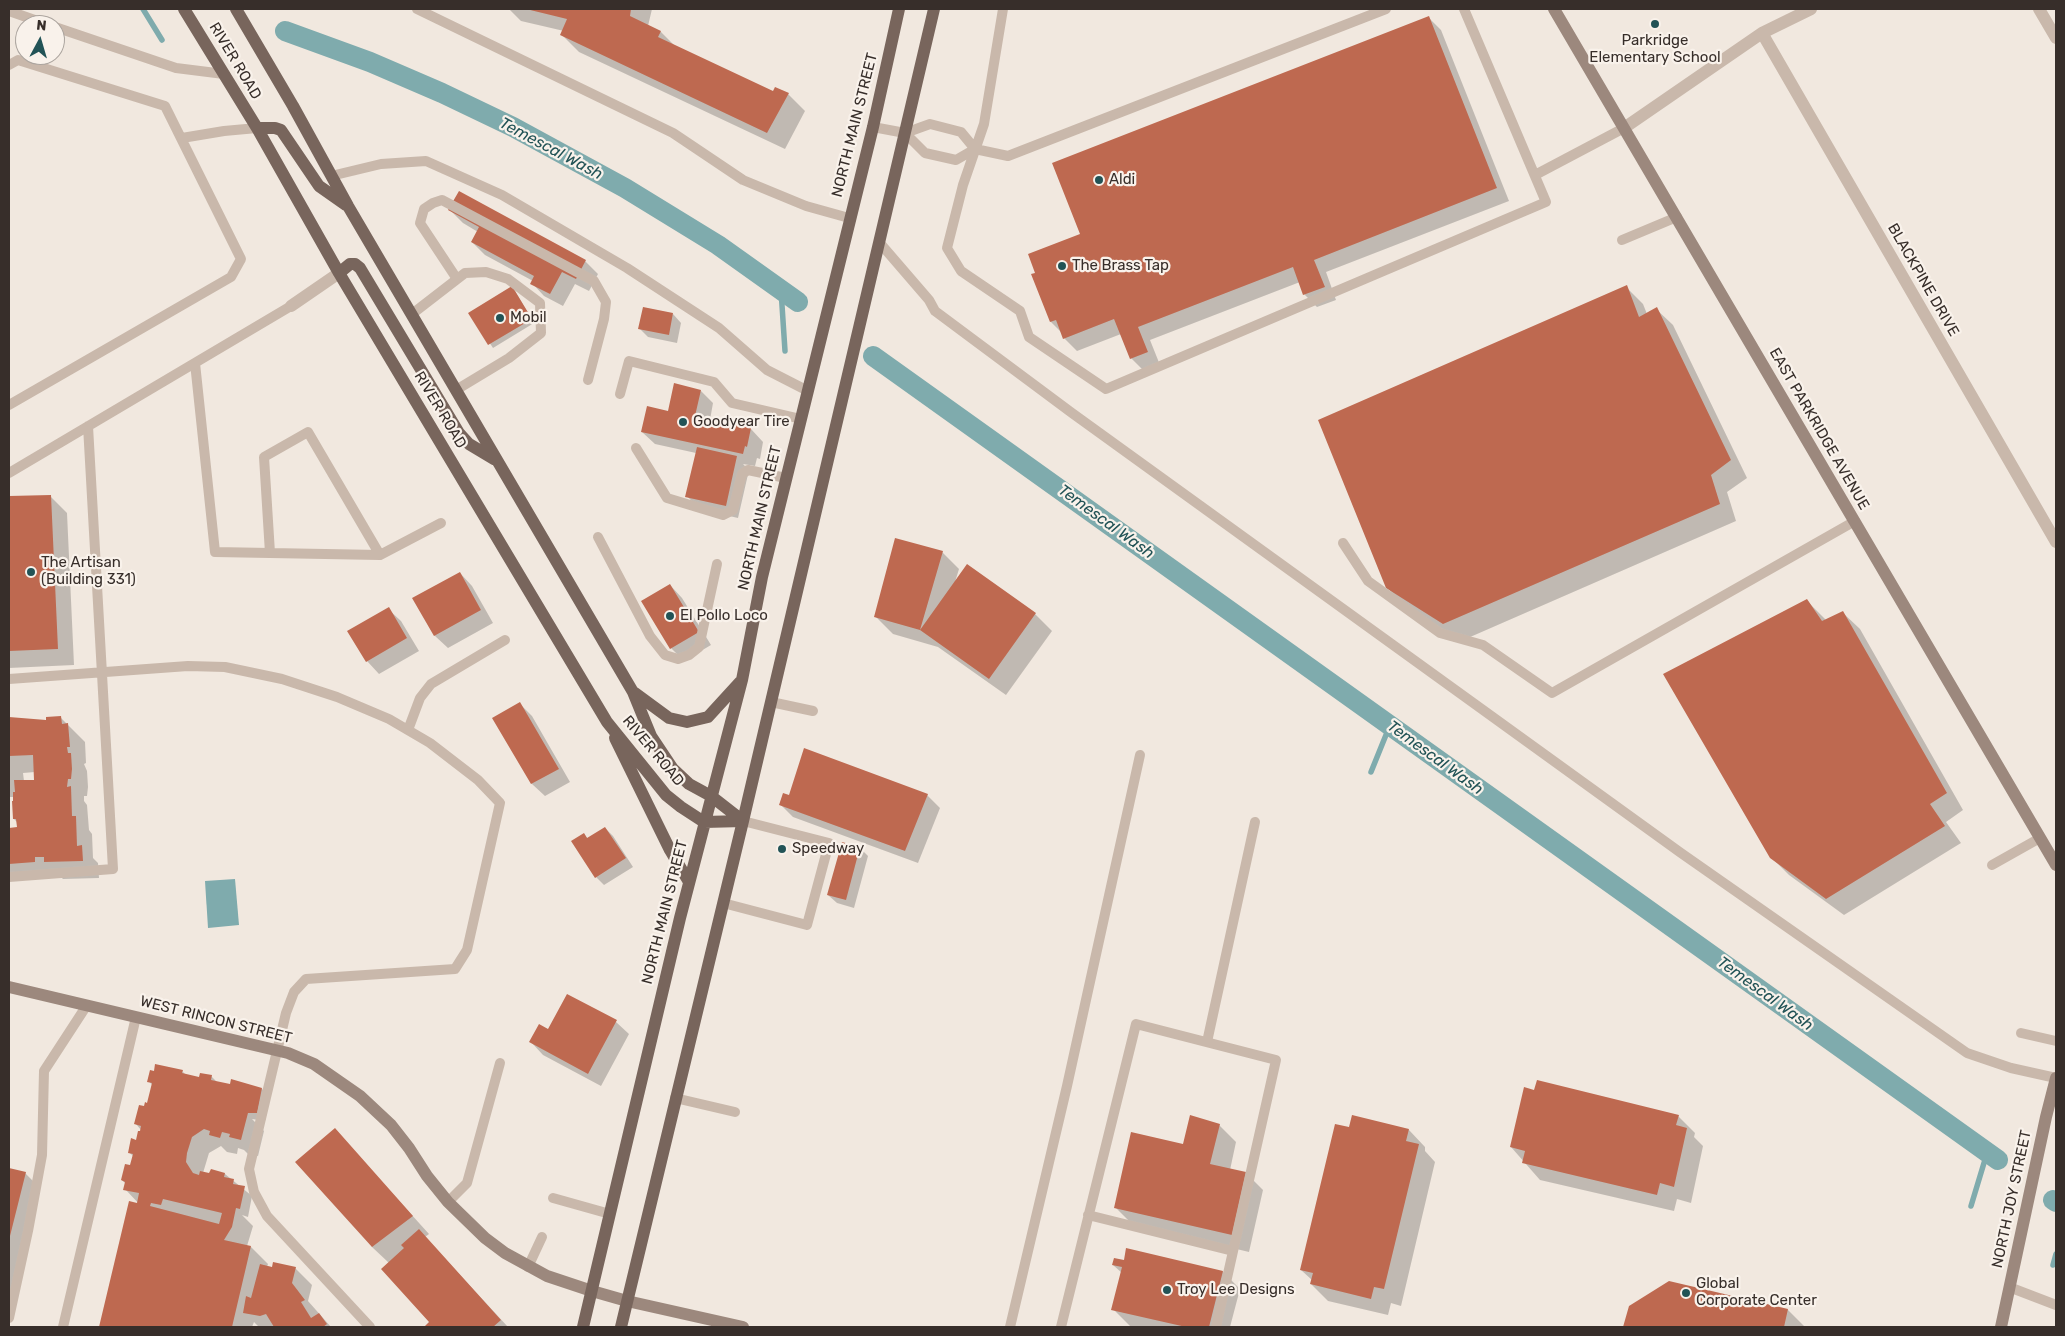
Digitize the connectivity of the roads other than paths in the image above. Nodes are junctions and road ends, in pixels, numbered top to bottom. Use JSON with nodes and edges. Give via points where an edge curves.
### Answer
{"nodes":[{"id":1,"x":184,"y":9,"type":"edge"},
{"id":2,"x":236,"y":9,"type":"edge"},
{"id":3,"x":417,"y":9,"type":"edge"},
{"id":4,"x":899,"y":9,"type":"edge"},
{"id":5,"x":934,"y":9,"type":"edge"},
{"id":6,"x":1003,"y":9,"type":"edge"},
{"id":7,"x":1386,"y":9,"type":"edge"},
{"id":8,"x":1464,"y":9,"type":"edge"},
{"id":9,"x":1554,"y":9,"type":"edge"},
{"id":10,"x":1811,"y":9,"type":"edge"},
{"id":11,"x":2039,"y":9,"type":"edge"},
{"id":12,"x":65,"y":30,"type":"edge"},
{"id":13,"x":1762,"y":33,"type":"junction"},
{"id":14,"x":2056,"y":38,"type":"edge"},
{"id":15,"x":9,"y":65,"type":"edge"},
{"id":16,"x":224,"y":74,"type":"junction"},
{"id":17,"x":872,"y":127,"type":"junction"},
{"id":18,"x":257,"y":128,"type":"junction"},
{"id":19,"x":1624,"y":128,"type":"junction"},
{"id":20,"x":905,"y":133,"type":"junction"},
{"id":21,"x":182,"y":138,"type":"junction"},
{"id":22,"x":975,"y":149,"type":"junction"},
{"id":23,"x":1535,"y":175,"type":"junction"},
{"id":24,"x":331,"y":176,"type":"junction"},
{"id":25,"x":348,"y":206,"type":"junction"},
{"id":26,"x":1677,"y":217,"type":"junction"},
{"id":27,"x":849,"y":218,"type":"junction"},
{"id":28,"x":1622,"y":240,"type":"dead end"},
{"id":29,"x":878,"y":246,"type":"junction"},
{"id":30,"x":339,"y":273,"type":"junction"},
{"id":31,"x":457,"y":279,"type":"junction"},
{"id":32,"x":292,"y":306,"type":"joint"},
{"id":33,"x":412,"y":314,"type":"junction"},
{"id":34,"x":195,"y":363,"type":"junction"},
{"id":35,"x":588,"y":380,"type":"dead end"},
{"id":36,"x":456,"y":390,"type":"junction"},
{"id":37,"x":620,"y":394,"type":"dead end"},
{"id":38,"x":807,"y":394,"type":"junction"},
{"id":39,"x":9,"y":405,"type":"edge"},
{"id":40,"x":801,"y":419,"type":"junction"},
{"id":41,"x":88,"y":426,"type":"junction"},
{"id":42,"x":636,"y":448,"type":"dead end"},
{"id":43,"x":496,"y":460,"type":"junction"},
{"id":44,"x":9,"y":473,"type":"edge"},
{"id":45,"x":786,"y":478,"type":"junction"},
{"id":46,"x":1855,"y":521,"type":"junction"},
{"id":47,"x":442,"y":523,"type":"dead end"},
{"id":48,"x":598,"y":537,"type":"dead end"},
{"id":49,"x":2056,"y":542,"type":"edge"},
{"id":50,"x":1343,"y":543,"type":"dead end"},
{"id":51,"x":270,"y":553,"type":"junction"},
{"id":52,"x":380,"y":555,"type":"junction"},
{"id":53,"x":717,"y":564,"type":"dead end"},
{"id":54,"x":505,"y":640,"type":"dead end"},
{"id":55,"x":102,"y":672,"type":"junction"},
{"id":56,"x":9,"y":679,"type":"edge"},
{"id":57,"x":742,"y":680,"type":"junction"},
{"id":58,"x":633,"y":692,"type":"junction"},
{"id":59,"x":771,"y":702,"type":"junction"},
{"id":60,"x":813,"y":711,"type":"dead end"},
{"id":61,"x":608,"y":722,"type":"junction"},
{"id":62,"x":408,"y":730,"type":"junction"},
{"id":63,"x":1140,"y":755,"type":"dead end"},
{"id":64,"x":711,"y":796,"type":"junction"},
{"id":65,"x":743,"y":821,"type":"junction"},
{"id":66,"x":704,"y":822,"type":"junction"},
{"id":67,"x":1255,"y":822,"type":"dead end"},
{"id":68,"x":2040,"y":838,"type":"junction"},
{"id":69,"x":1992,"y":865,"type":"dead end"},
{"id":70,"x":2056,"y":865,"type":"edge"},
{"id":71,"x":9,"y":877,"type":"edge"},
{"id":72,"x":689,"y":882,"type":"junction"},
{"id":73,"x":723,"y":903,"type":"junction"},
{"id":74,"x":9,"y":987,"type":"edge"},
{"id":75,"x":87,"y":1005,"type":"junction"},
{"id":76,"x":136,"y":1017,"type":"junction"},
{"id":77,"x":2021,"y":1032,"type":"dead end"},
{"id":78,"x":2056,"y":1041,"type":"edge"},
{"id":79,"x":1207,"y":1042,"type":"junction"},
{"id":80,"x":277,"y":1050,"type":"junction"},
{"id":81,"x":500,"y":1063,"type":"dead end"},
{"id":82,"x":2056,"y":1078,"type":"edge"},
{"id":83,"x":676,"y":1098,"type":"junction"},
{"id":84,"x":735,"y":1112,"type":"dead end"},
{"id":85,"x":553,"y":1198,"type":"dead end"},
{"id":86,"x":448,"y":1202,"type":"junction"},
{"id":87,"x":610,"y":1214,"type":"junction"},
{"id":88,"x":1088,"y":1215,"type":"junction"},
{"id":89,"x":542,"y":1238,"type":"dead end"},
{"id":90,"x":1234,"y":1251,"type":"junction"},
{"id":91,"x":528,"y":1267,"type":"junction"},
{"id":92,"x":2009,"y":1287,"type":"junction"},
{"id":93,"x":592,"y":1291,"type":"junction"},
{"id":94,"x":627,"y":1301,"type":"junction"},
{"id":95,"x":2056,"y":1305,"type":"edge"},
{"id":96,"x":9,"y":1318,"type":"edge"},
{"id":97,"x":63,"y":1327,"type":"edge"},
{"id":98,"x":370,"y":1327,"type":"edge"},
{"id":99,"x":583,"y":1327,"type":"edge"},
{"id":100,"x":620,"y":1327,"type":"edge"},
{"id":101,"x":743,"y":1327,"type":"edge"},
{"id":102,"x":1010,"y":1327,"type":"edge"},
{"id":103,"x":1061,"y":1327,"type":"edge"},
{"id":104,"x":1216,"y":1327,"type":"edge"},
{"id":105,"x":2001,"y":1327,"type":"edge"}],
"edges":[{"from":1,"to":16,"type":"main road","name":"RIVER ROAD"},
{"from":2,"to":24,"type":"main road","name":"RIVER ROAD"},
{"from":3,"to":27,"type":"lane","via":[[673,133],[743,180],[806,206]]},
{"from":4,"to":17,"type":"main road","name":"NORTH MAIN STREET"},
{"from":5,"to":20,"type":"main road"},
{"from":6,"to":22,"type":"lane","via":[[984,124]]},
{"from":7,"to":22,"type":"lane","via":[[1008,156]]},
{"from":8,"to":23,"type":"lane"},
{"from":9,"to":19,"type":"street","name":"EAST PARKRIDGE AVENUE"},
{"from":10,"to":13,"type":"street"},
{"from":11,"to":14,"type":"street"},
{"from":12,"to":16,"type":"lane","via":[[176,68]]},
{"from":13,"to":19,"type":"street"},
{"from":13,"to":49,"type":"street","name":"BLACKPINE DRIVE"},
{"from":15,"to":21,"type":"lane","via":[[18,60],[165,106]]},
{"from":16,"to":18,"type":"main road","name":"RIVER ROAD"},
{"from":17,"to":20,"type":"lane"},
{"from":17,"to":27,"type":"main road","name":"NORTH MAIN STREET"},
{"from":18,"to":21,"type":"lane"},
{"from":18,"to":25,"type":"main road","via":[[281,130],[318,186]]},
{"from":18,"to":30,"type":"main road","name":"RIVER ROAD"},
{"from":19,"to":23,"type":"lane"},
{"from":19,"to":26,"type":"street","name":"EAST PARKRIDGE AVENUE"},
{"from":20,"to":22,"type":"lane","via":[[930,124],[961,132]]},
{"from":20,"to":22,"type":"lane","via":[[925,153],[956,160]]},
{"from":20,"to":29,"type":"main road"},
{"from":21,"to":39,"type":"lane","via":[[241,259],[231,277]]},
{"from":22,"to":23,"type":"lane","via":[[947,248],[961,271],[1020,311],[1029,337],[1106,389],[1546,202]]},
{"from":24,"to":25,"type":"main road","name":"RIVER ROAD"},
{"from":24,"to":38,"type":"lane","via":[[381,164],[426,161],[502,195],[627,268],[719,328],[767,370]]},
{"from":25,"to":33,"type":"main road","name":"RIVER ROAD"},
{"from":26,"to":28,"type":"lane"},
{"from":26,"to":46,"type":"street","name":"EAST PARKRIDGE AVENUE"},
{"from":27,"to":38,"type":"main road","name":"NORTH MAIN STREET"},
{"from":29,"to":59,"type":"main road"},
{"from":29,"to":82,"type":"lane","via":[[929,300],[934,311],[1681,852],[1967,1053],[2011,1068]]},
{"from":30,"to":32,"type":"street"},
{"from":30,"to":43,"type":"main road","via":[[350,264],[360,268],[459,432],[469,444]]},
{"from":30,"to":61,"type":"main road","name":"RIVER ROAD"},
{"from":31,"to":33,"type":"lane"},
{"from":31,"to":35,"type":"lane","via":[[420,224],[424,209],[442,200],[594,281],[606,302]]},
{"from":31,"to":36,"type":"lane","via":[[465,273],[486,272],[508,279],[540,302],[541,334]]},
{"from":32,"to":34,"type":"lane"},
{"from":33,"to":36,"type":"main road","name":"RIVER ROAD"},
{"from":34,"to":41,"type":"lane"},
{"from":34,"to":51,"type":"lane","via":[[215,552]]},
{"from":36,"to":43,"type":"main road","name":"RIVER ROAD"},
{"from":37,"to":40,"type":"lane","via":[[629,361],[714,382],[732,403]]},
{"from":38,"to":40,"type":"main road","name":"NORTH MAIN STREET"},
{"from":40,"to":45,"type":"main road","name":"NORTH MAIN STREET"},
{"from":41,"to":44,"type":"lane"},
{"from":41,"to":55,"type":"lane"},
{"from":42,"to":45,"type":"lane","via":[[666,498],[722,516],[734,510],[742,474],[748,470]]},
{"from":43,"to":58,"type":"main road","name":"RIVER ROAD"},
{"from":45,"to":57,"type":"main road","name":"NORTH MAIN STREET"},
{"from":46,"to":50,"type":"lane","via":[[1552,693],[1483,645],[1440,633],[1368,581]]},
{"from":46,"to":68,"type":"street","name":"EAST PARKRIDGE AVENUE"},
{"from":47,"to":52,"type":"lane"},
{"from":48,"to":53,"type":"lane","via":[[650,636],[665,655],[678,660],[699,647]]},
{"from":51,"to":52,"type":"lane"},
{"from":51,"to":52,"type":"lane","via":[[264,457],[308,432]]},
{"from":54,"to":62,"type":"lane","via":[[431,684],[420,698]]},
{"from":55,"to":56,"type":"lane"},
{"from":55,"to":62,"type":"lane","via":[[188,666],[225,667],[282,679],[337,696]]},
{"from":55,"to":71,"type":"lane","via":[[114,869]]},
{"from":57,"to":58,"type":"main road","via":[[708,717],[687,722],[669,718]]},
{"from":57,"to":64,"type":"main road","name":"NORTH MAIN STREET"},
{"from":58,"to":64,"type":"main road","name":"RIVER ROAD","via":[[651,736],[674,769],[689,784]]},
{"from":59,"to":60,"type":"lane"},
{"from":59,"to":65,"type":"main road"},
{"from":61,"to":66,"type":"main road","name":"RIVER ROAD","via":[[666,795]]},
{"from":61,"to":72,"type":"main road"},
{"from":62,"to":80,"type":"lane","via":[[478,780],[500,803],[467,950],[455,970],[306,979],[294,992]]},
{"from":63,"to":102,"type":"lane"},
{"from":64,"to":65,"type":"main road","name":"RIVER ROAD"},
{"from":64,"to":66,"type":"main road","name":"NORTH MAIN STREET"},
{"from":65,"to":66,"type":"main road"},
{"from":65,"to":73,"type":"main road"},
{"from":65,"to":73,"type":"lane","via":[[829,843],[807,925]]},
{"from":66,"to":72,"type":"main road","name":"NORTH MAIN STREET"},
{"from":67,"to":79,"type":"lane"},
{"from":68,"to":69,"type":"lane"},
{"from":68,"to":70,"type":"street","name":"EAST PARKRIDGE AVENUE"},
{"from":72,"to":87,"type":"main road","name":"NORTH MAIN STREET"},
{"from":73,"to":83,"type":"main road"},
{"from":74,"to":75,"type":"street","name":"WEST RINCON STREET"},
{"from":75,"to":76,"type":"street","name":"WEST RINCON STREET"},
{"from":75,"to":96,"type":"lane","via":[[44,1071],[42,1156]]},
{"from":76,"to":80,"type":"street","name":"WEST RINCON STREET"},
{"from":76,"to":97,"type":"lane"},
{"from":77,"to":78,"type":"lane"},
{"from":79,"to":88,"type":"lane","via":[[1136,1024]]},
{"from":79,"to":90,"type":"lane","via":[[1276,1060]]},
{"from":80,"to":86,"type":"street","name":"WEST RINCON STREET","via":[[314,1064],[365,1100],[403,1139]]},
{"from":80,"to":98,"type":"lane","via":[[248,1169],[254,1192],[267,1216]]},
{"from":81,"to":86,"type":"lane","via":[[467,1182]]},
{"from":82,"to":92,"type":"street","name":"NORTH JOY STREET"},
{"from":83,"to":84,"type":"lane"},
{"from":83,"to":94,"type":"main road"},
{"from":85,"to":87,"type":"lane"},
{"from":86,"to":91,"type":"street","name":"WEST RINCON STREET","via":[[485,1238]]},
{"from":87,"to":93,"type":"main road","name":"NORTH MAIN STREET"},
{"from":88,"to":90,"type":"lane"},
{"from":88,"to":103,"type":"lane"},
{"from":89,"to":91,"type":"lane"},
{"from":90,"to":104,"type":"lane"},
{"from":91,"to":93,"type":"street","name":"WEST RINCON STREET"},
{"from":92,"to":95,"type":"lane"},
{"from":92,"to":105,"type":"street","name":"NORTH JOY STREET"},
{"from":93,"to":94,"type":"street","name":"WEST RINCON STREET"},
{"from":93,"to":99,"type":"main road","name":"NORTH MAIN STREET"},
{"from":94,"to":100,"type":"main road"},
{"from":94,"to":101,"type":"street","name":"WEST RINCON STREET"}]}
